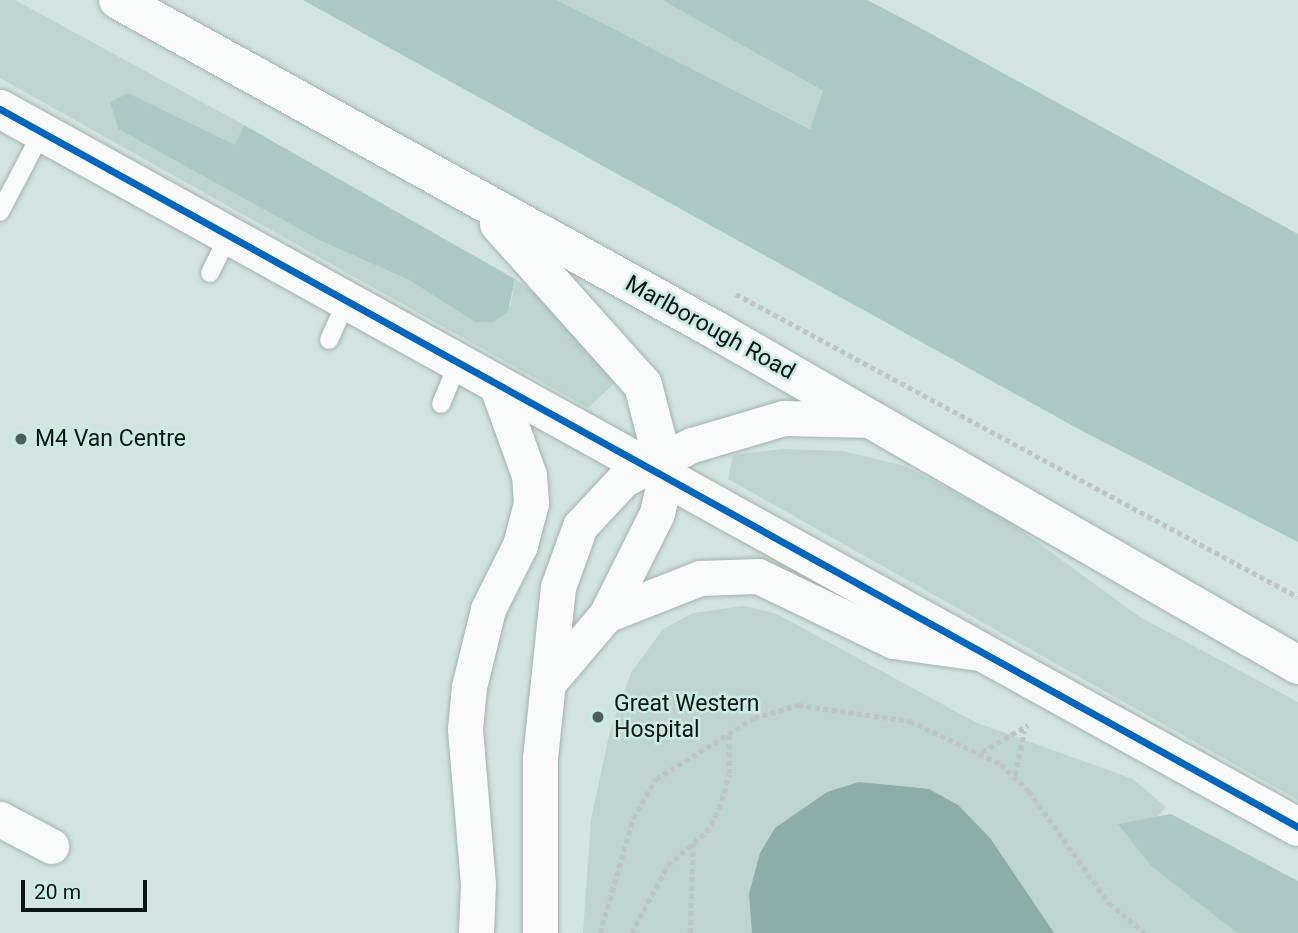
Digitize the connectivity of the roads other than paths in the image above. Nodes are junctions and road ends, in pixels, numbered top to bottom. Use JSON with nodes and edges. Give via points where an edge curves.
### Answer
{"nodes":[{"id":1,"x":118,"y":0,"type":"edge"},
{"id":2,"x":0,"y":109,"type":"edge"},
{"id":3,"x":41,"y":132,"type":"junction"},
{"id":4,"x":473,"y":197,"type":"junction"},
{"id":5,"x":0,"y":212,"type":"edge"},
{"id":6,"x":229,"y":234,"type":"junction"},
{"id":7,"x":210,"y":273,"type":"dead end"},
{"id":8,"x":347,"y":300,"type":"junction"},
{"id":9,"x":329,"y":340,"type":"dead end"},
{"id":10,"x":459,"y":361,"type":"junction"},
{"id":11,"x":495,"y":381,"type":"junction"},
{"id":12,"x":441,"y":404,"type":"dead end"},
{"id":13,"x":874,"y":420,"type":"junction"},
{"id":14,"x":659,"y":465,"type":"junction"},
{"id":15,"x":606,"y":615,"type":"junction"},
{"id":16,"x":983,"y":654,"type":"junction"},
{"id":17,"x":1298,"y":664,"type":"edge"},
{"id":18,"x":551,"y":681,"type":"junction"},
{"id":19,"x":0,"y":820,"type":"edge"},
{"id":20,"x":1298,"y":827,"type":"edge"},
{"id":21,"x":51,"y":846,"type":"dead end"},
{"id":22,"x":476,"y":933,"type":"edge"},
{"id":23,"x":540,"y":933,"type":"edge"}],
"edges":[{"from":1,"to":4,"type":"main road","name":"Marlborough Road"},
{"from":2,"to":3,"type":"main road"},
{"from":3,"to":5,"type":"lane"},
{"from":3,"to":6,"type":"main road"},
{"from":4,"to":13,"type":"main road","name":"Marlborough Road"},
{"from":4,"to":14,"type":"main road","via":[[643,385]]},
{"from":6,"to":7,"type":"lane"},
{"from":6,"to":8,"type":"main road"},
{"from":8,"to":9,"type":"lane"},
{"from":8,"to":10,"type":"main road"},
{"from":10,"to":11,"type":"main road"},
{"from":10,"to":12,"type":"lane"},
{"from":11,"to":14,"type":"main road"},
{"from":11,"to":22,"type":"street","via":[[529,475],[531,503],[520,544],[484,618],[469,687],[465,729],[478,884]]},
{"from":13,"to":14,"type":"street","via":[[784,418]]},
{"from":13,"to":17,"type":"main road","name":"Marlborough Road"},
{"from":14,"to":15,"type":"street","via":[[657,513]]},
{"from":14,"to":16,"type":"main road"},
{"from":14,"to":18,"type":"street","via":[[611,489],[573,540],[558,587]]},
{"from":15,"to":16,"type":"street","via":[[699,578],[758,576],[893,640]]},
{"from":15,"to":18,"type":"street"},
{"from":16,"to":20,"type":"main road"},
{"from":18,"to":23,"type":"street","via":[[538,796]]},
{"from":19,"to":21,"type":"street"}]}
